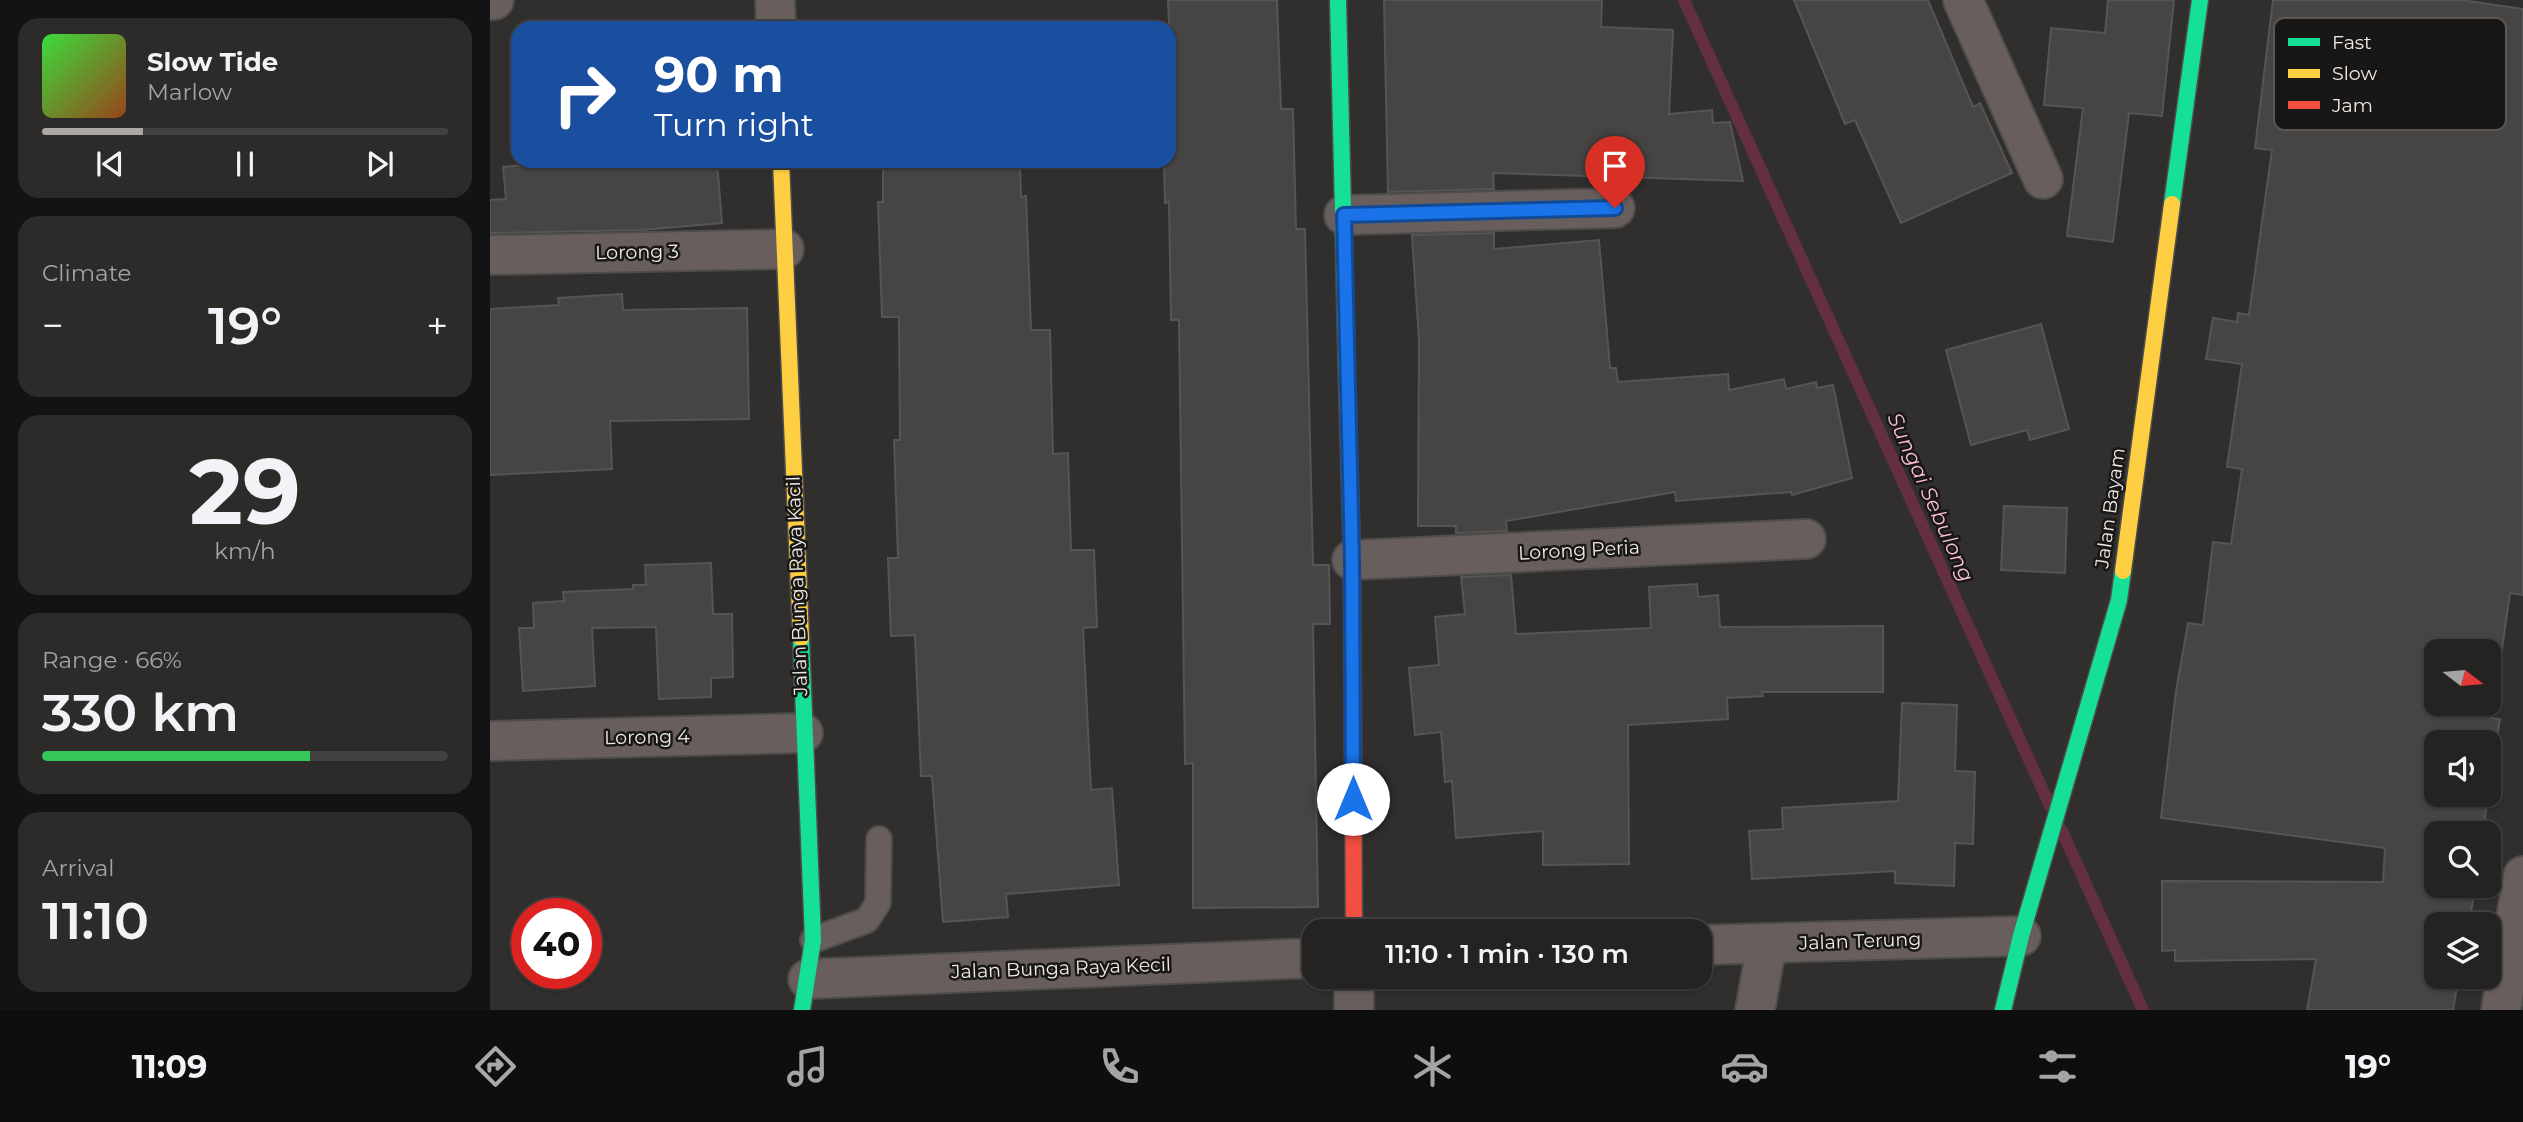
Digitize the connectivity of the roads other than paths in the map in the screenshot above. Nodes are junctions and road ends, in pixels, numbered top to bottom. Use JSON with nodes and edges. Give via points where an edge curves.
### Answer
{"nodes":[{"id":1,"x":775,"y":0,"type":"edge"},
{"id":2,"x":1338,"y":0,"type":"edge"},
{"id":3,"x":1963,"y":0,"type":"edge"},
{"id":4,"x":2200,"y":0,"type":"edge"},
{"id":5,"x":776,"y":21,"type":"edge"},
{"id":6,"x":781,"y":168,"type":"edge"},
{"id":7,"x":2043,"y":179,"type":"dead end"},
{"id":8,"x":1615,"y":208,"type":"dead end"},
{"id":9,"x":1344,"y":215,"type":"junction"},
{"id":10,"x":784,"y":249,"type":"junction"},
{"id":11,"x":490,"y":255,"type":"edge"},
{"id":12,"x":1807,"y":539,"type":"dead end"},
{"id":13,"x":1352,"y":560,"type":"junction"},
{"id":14,"x":803,"y":733,"type":"junction"},
{"id":15,"x":490,"y":741,"type":"edge"},
{"id":16,"x":879,"y":839,"type":"dead end"},
{"id":17,"x":2523,"y":876,"type":"edge"},
{"id":18,"x":1354,"y":919,"type":"edge"},
{"id":19,"x":2025,"y":921,"type":"junction"},
{"id":20,"x":813,"y":940,"type":"junction"},
{"id":21,"x":1767,"y":943,"type":"junction"},
{"id":22,"x":1712,"y":945,"type":"edge"},
{"id":23,"x":1302,"y":959,"type":"edge"},
{"id":24,"x":1354,"y":989,"type":"edge"},
{"id":25,"x":805,"y":994,"type":"edge"},
{"id":26,"x":1354,"y":1010,"type":"edge"},
{"id":27,"x":1755,"y":1010,"type":"edge"},
{"id":28,"x":2003,"y":1010,"type":"edge"},
{"id":29,"x":2501,"y":1010,"type":"edge"}],
"edges":[{"from":1,"to":5,"type":"street"},
{"from":2,"to":9,"type":"street"},
{"from":3,"to":7,"type":"street"},
{"from":4,"to":19,"type":"street","name":"Jalan Bayam","via":[[2119,600]]},
{"from":6,"to":10,"type":"street","name":"Jalan Bunga Raya Kacil"},
{"from":8,"to":9,"type":"street"},
{"from":9,"to":13,"type":"street"},
{"from":10,"to":11,"type":"street","name":"Lorong 3"},
{"from":10,"to":14,"type":"street","name":"Jalan Bunga Raya Kacil"},
{"from":12,"to":13,"type":"street","name":"Lorong Peria"},
{"from":13,"to":18,"type":"street"},
{"from":14,"to":15,"type":"street","name":"Lorong 4"},
{"from":14,"to":20,"type":"street","name":"Jalan Bunga Raya Kacil"},
{"from":16,"to":20,"type":"lane","via":[[878,903],[867,920]]},
{"from":17,"to":29,"type":"street"},
{"from":19,"to":21,"type":"street","name":"Jalan Terung"},
{"from":19,"to":28,"type":"street","name":"Jalan Bayam"},
{"from":20,"to":25,"type":"street","name":"Jalan Bunga Raya Kacil"},
{"from":21,"to":22,"type":"street","name":"Jalan Terung"},
{"from":21,"to":27,"type":"street"},
{"from":23,"to":25,"type":"street","name":"Jalan Bunga Raya Kecil"},
{"from":24,"to":26,"type":"street"}]}
